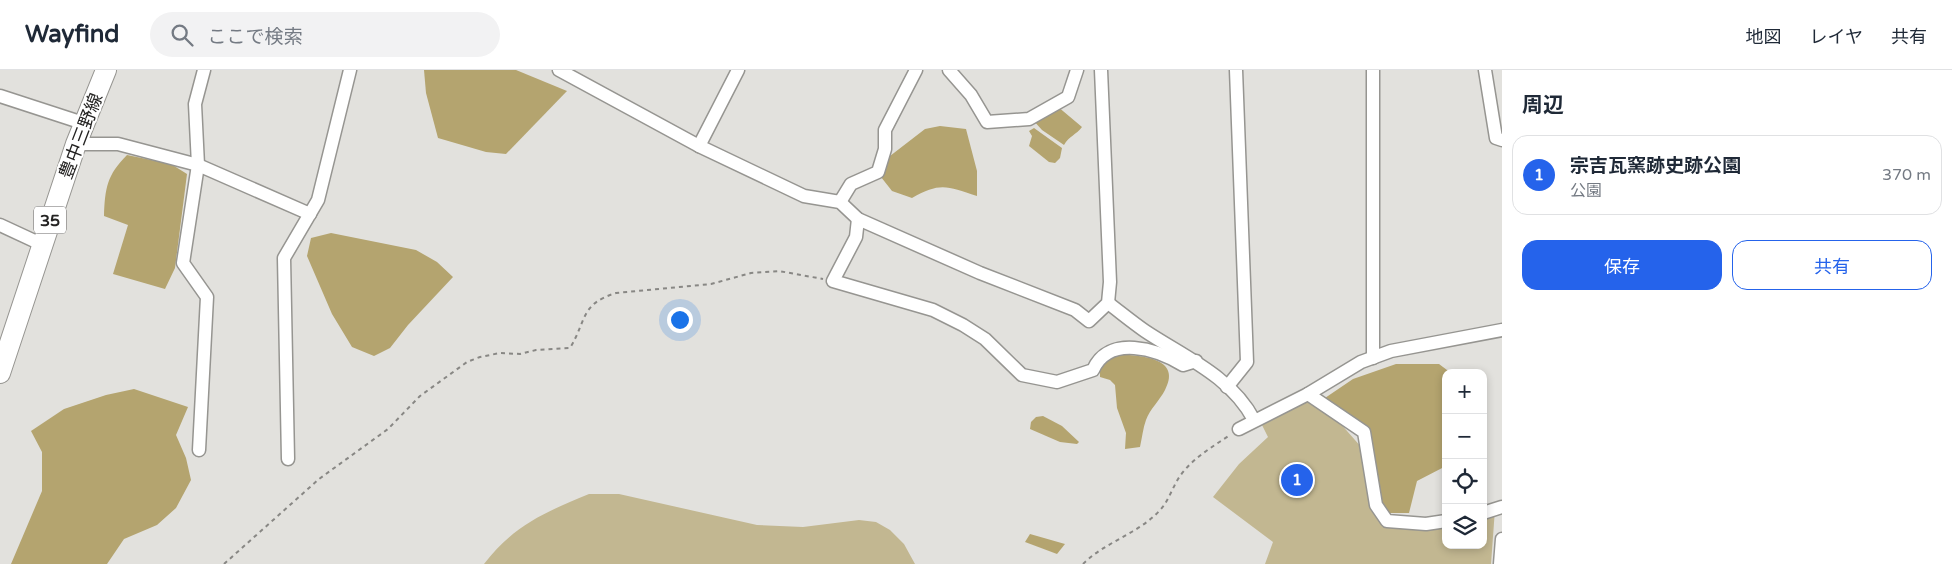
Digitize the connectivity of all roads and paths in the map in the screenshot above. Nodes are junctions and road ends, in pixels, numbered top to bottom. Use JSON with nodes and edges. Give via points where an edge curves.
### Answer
{"nodes":[{"id":1,"x":106,"y":70,"type":"edge"},
{"id":2,"x":204,"y":70,"type":"edge"},
{"id":3,"x":350,"y":70,"type":"edge"},
{"id":4,"x":559,"y":70,"type":"edge"},
{"id":5,"x":738,"y":70,"type":"edge"},
{"id":6,"x":916,"y":70,"type":"edge"},
{"id":7,"x":949,"y":70,"type":"edge"},
{"id":8,"x":1076,"y":70,"type":"edge"},
{"id":9,"x":1101,"y":70,"type":"edge"},
{"id":10,"x":1236,"y":70,"type":"edge"},
{"id":11,"x":1374,"y":70,"type":"edge"},
{"id":12,"x":1485,"y":70,"type":"edge"},
{"id":13,"x":0,"y":96,"type":"edge"},
{"id":14,"x":83,"y":124,"type":"junction"},
{"id":15,"x":1502,"y":140,"type":"edge"},
{"id":16,"x":76,"y":144,"type":"junction"},
{"id":17,"x":700,"y":146,"type":"junction"},
{"id":18,"x":198,"y":165,"type":"junction"},
{"id":19,"x":840,"y":202,"type":"junction"},
{"id":20,"x":310,"y":214,"type":"junction"},
{"id":21,"x":858,"y":219,"type":"junction"},
{"id":22,"x":0,"y":225,"type":"edge"},
{"id":23,"x":41,"y":244,"type":"junction"},
{"id":24,"x":833,"y":282,"type":"junction"},
{"id":25,"x":1108,"y":303,"type":"junction"},
{"id":26,"x":1502,"y":330,"type":"edge"},
{"id":27,"x":1373,"y":358,"type":"junction"},
{"id":28,"x":1196,"y":362,"type":"junction"},
{"id":29,"x":1,"y":369,"type":"edge"},
{"id":30,"x":1227,"y":387,"type":"junction"},
{"id":31,"x":1308,"y":394,"type":"junction"},
{"id":32,"x":1254,"y":420,"type":"junction"},
{"id":33,"x":1239,"y":429,"type":"joint"},
{"id":34,"x":199,"y":450,"type":"dead end"},
{"id":35,"x":288,"y":459,"type":"dead end"},
{"id":36,"x":1502,"y":508,"type":"edge"},
{"id":37,"x":1487,"y":512,"type":"edge"},
{"id":38,"x":1442,"y":522,"type":"edge"},
{"id":39,"x":1502,"y":539,"type":"edge"},
{"id":40,"x":224,"y":564,"type":"edge"},
{"id":41,"x":1083,"y":564,"type":"edge"},
{"id":42,"x":1500,"y":564,"type":"edge"}],
"edges":[{"from":1,"to":14,"type":"main road","name":"豊中三野線","number":"35"},
{"from":2,"to":18,"type":"street","via":[[195,104]]},
{"from":3,"to":20,"type":"street","via":[[318,200]]},
{"from":4,"to":17,"type":"street"},
{"from":5,"to":17,"type":"street"},
{"from":6,"to":19,"type":"street","via":[[885,130],[885,149],[878,172],[851,184]]},
{"from":7,"to":8,"type":"street","via":[[987,122],[1030,118],[1068,97]]},
{"from":9,"to":25,"type":"street","via":[[1110,282]]},
{"from":10,"to":30,"type":"street","via":[[1247,362]]},
{"from":11,"to":27,"type":"street"},
{"from":12,"to":15,"type":"street","via":[[1496,138]]},
{"from":13,"to":14,"type":"street"},
{"from":14,"to":16,"type":"main road","name":"豊中三野線","number":"35"},
{"from":16,"to":18,"type":"street","via":[[118,144]]},
{"from":16,"to":23,"type":"main road","name":"豊中三野線","number":"35"},
{"from":17,"to":19,"type":"street","via":[[804,196]]},
{"from":18,"to":20,"type":"street"},
{"from":18,"to":34,"type":"street","via":[[183,263],[207,296]]},
{"from":19,"to":21,"type":"street"},
{"from":20,"to":35,"type":"street","via":[[284,258]]},
{"from":21,"to":24,"type":"street","via":[[856,237]]},
{"from":21,"to":25,"type":"street","via":[[980,273],[1075,310],[1089,321]]},
{"from":22,"to":23,"type":"street"},
{"from":23,"to":29,"type":"main road","name":"豊中三野線","number":"35"},
{"from":24,"to":28,"type":"street","via":[[934,310],[963,324],[985,339],[1022,375],[1056,382],[1093,370],[1097,360],[1119,349],[1135,348],[1165,354],[1183,364]]},
{"from":24,"to":40,"type":"path","via":[[779,271],[751,273],[711,284],[604,296],[593,302],[570,348],[480,356],[455,370],[420,396],[388,428],[320,479]]},
{"from":25,"to":28,"type":"street"},
{"from":26,"to":27,"type":"street","via":[[1391,351]]},
{"from":27,"to":31,"type":"street"},
{"from":28,"to":30,"type":"street"},
{"from":30,"to":32,"type":"street","via":[[1240,398]]},
{"from":31,"to":32,"type":"street"},
{"from":31,"to":38,"type":"street","via":[[1364,432],[1376,505],[1387,521],[1426,524]]},
{"from":32,"to":33,"type":"street"},
{"from":33,"to":41,"type":"path","via":[[1192,461],[1162,508],[1142,526],[1096,551]]},
{"from":36,"to":37,"type":"street"},
{"from":39,"to":42,"type":"street"}]}
